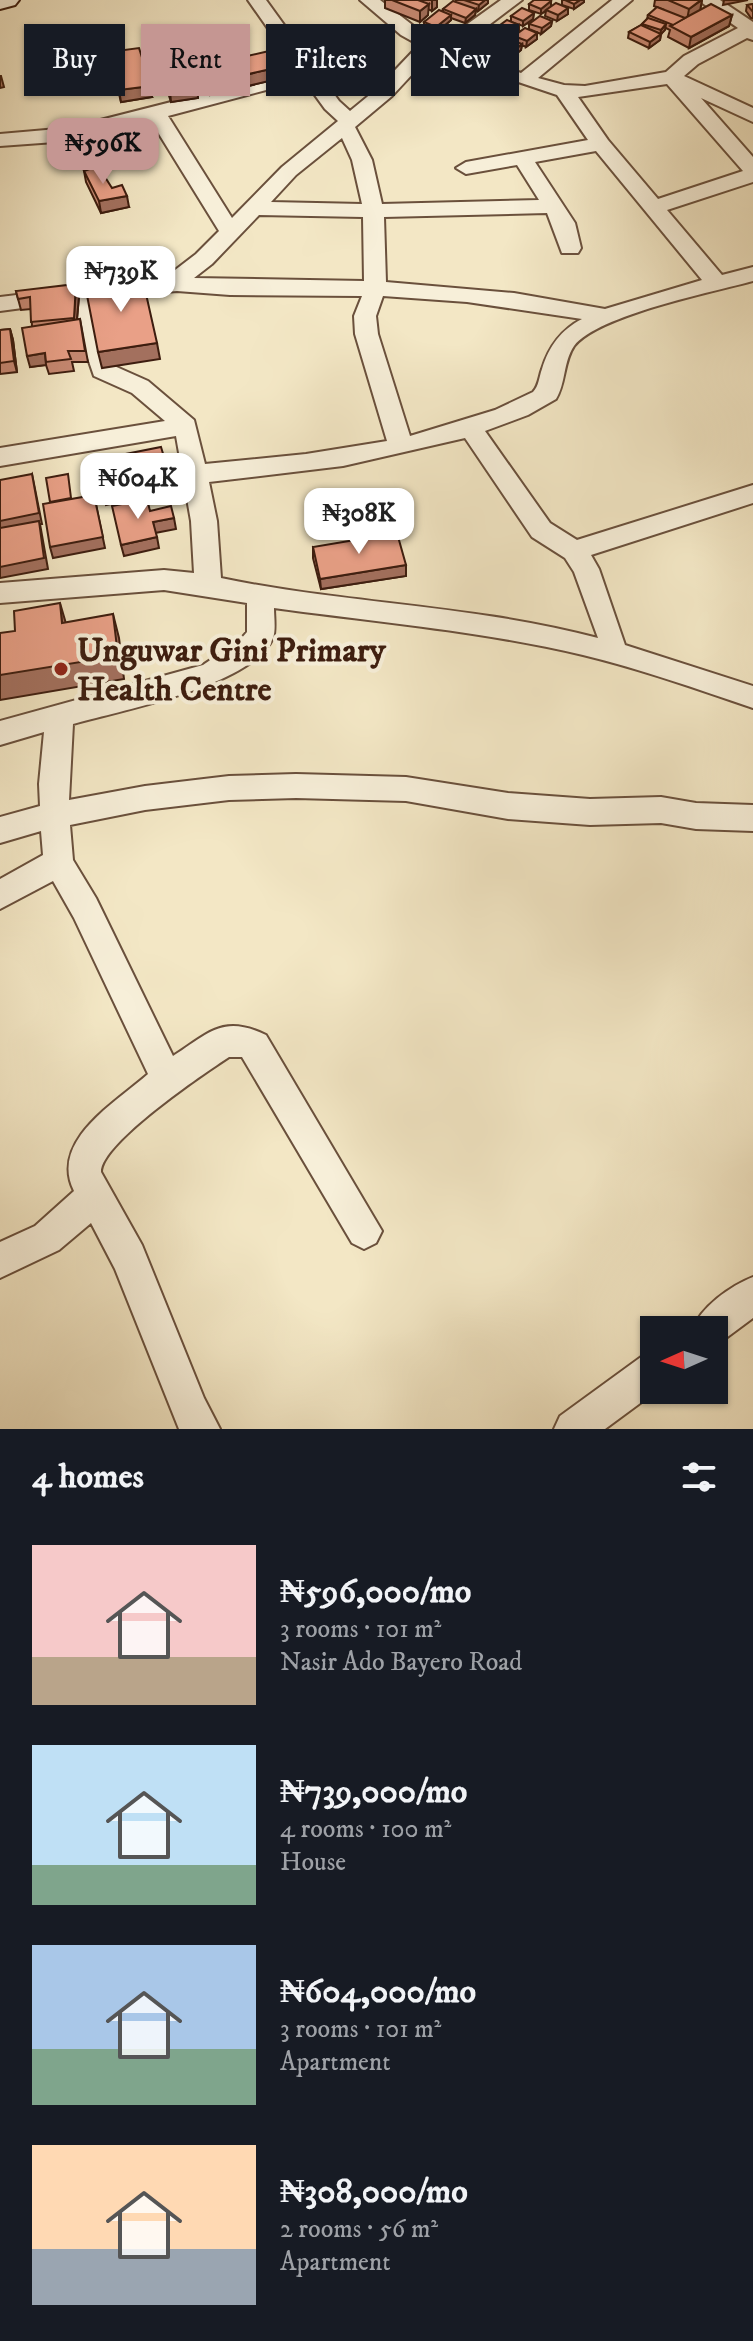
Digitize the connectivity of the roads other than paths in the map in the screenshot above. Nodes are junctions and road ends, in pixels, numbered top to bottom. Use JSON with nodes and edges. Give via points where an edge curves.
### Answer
{"nodes":[{"id":1,"x":257,"y":0,"type":"edge"},
{"id":2,"x":513,"y":0,"type":"edge"},
{"id":3,"x":623,"y":0,"type":"edge"},
{"id":4,"x":707,"y":0,"type":"edge"},
{"id":5,"x":376,"y":1,"type":"edge"},
{"id":6,"x":274,"y":24,"type":"edge"},
{"id":7,"x":474,"y":24,"type":"edge"},
{"id":8,"x":749,"y":26,"type":"edge"},
{"id":9,"x":411,"y":33,"type":"edge"},
{"id":10,"x":411,"y":69,"type":"edge"},
{"id":11,"x":672,"y":77,"type":"junction"},
{"id":12,"x":519,"y":78,"type":"edge"},
{"id":13,"x":524,"y":80,"type":"junction"},
{"id":14,"x":266,"y":84,"type":"edge"},
{"id":15,"x":564,"y":91,"type":"junction"},
{"id":16,"x":325,"y":96,"type":"edge"},
{"id":17,"x":157,"y":114,"type":"junction"},
{"id":18,"x":753,"y":116,"type":"edge"},
{"id":19,"x":347,"y":124,"type":"junction"},
{"id":20,"x":0,"y":140,"type":"edge"},
{"id":21,"x":601,"y":144,"type":"junction"},
{"id":22,"x":524,"y":160,"type":"junction"},
{"id":23,"x":466,"y":168,"type":"dead end"},
{"id":24,"x":753,"y":172,"type":"edge"},
{"id":25,"x":551,"y":206,"type":"junction"},
{"id":26,"x":252,"y":208,"type":"junction"},
{"id":27,"x":653,"y":208,"type":"junction"},
{"id":28,"x":372,"y":210,"type":"junction"},
{"id":29,"x":229,"y":231,"type":"junction"},
{"id":30,"x":570,"y":248,"type":"dead end"},
{"id":31,"x":753,"y":274,"type":"edge"},
{"id":32,"x":173,"y":283,"type":"junction"},
{"id":33,"x":717,"y":284,"type":"junction"},
{"id":34,"x":375,"y":290,"type":"junction"},
{"id":35,"x":85,"y":293,"type":"junction"},
{"id":36,"x":0,"y":304,"type":"edge"},
{"id":37,"x":606,"y":317,"type":"junction"},
{"id":38,"x":186,"y":426,"type":"junction"},
{"id":39,"x":471,"y":428,"type":"junction"},
{"id":40,"x":401,"y":446,"type":"junction"},
{"id":41,"x":0,"y":457,"type":"edge"},
{"id":42,"x":194,"y":474,"type":"junction"},
{"id":43,"x":753,"y":494,"type":"edge"},
{"id":44,"x":574,"y":551,"type":"junction"},
{"id":45,"x":208,"y":585,"type":"junction"},
{"id":46,"x":0,"y":593,"type":"edge"},
{"id":47,"x":260,"y":596,"type":"junction"},
{"id":48,"x":612,"y":653,"type":"junction"},
{"id":49,"x":753,"y":697,"type":"edge"},
{"id":50,"x":60,"y":717,"type":"junction"},
{"id":51,"x":0,"y":733,"type":"edge"},
{"id":52,"x":54,"y":815,"type":"junction"},
{"id":53,"x":753,"y":818,"type":"edge"},
{"id":54,"x":0,"y":830,"type":"edge"},
{"id":55,"x":58,"y":862,"type":"junction"},
{"id":56,"x":0,"y":895,"type":"edge"},
{"id":57,"x":167,"y":1079,"type":"junction"},
{"id":58,"x":94,"y":1197,"type":"junction"},
{"id":59,"x":364,"y":1231,"type":"dead end"},
{"id":60,"x":0,"y":1260,"type":"edge"},
{"id":61,"x":753,"y":1295,"type":"edge"},
{"id":62,"x":727,"y":1316,"type":"edge"},
{"id":63,"x":640,"y":1380,"type":"edge"},
{"id":64,"x":201,"y":1429,"type":"edge"},
{"id":65,"x":573,"y":1429,"type":"edge"}],
"edges":[{"from":1,"to":6,"type":"street"},
{"from":2,"to":7,"type":"street"},
{"from":3,"to":13,"type":"street"},
{"from":4,"to":8,"type":"street"},
{"from":5,"to":9,"type":"street"},
{"from":8,"to":11,"type":"street"},
{"from":10,"to":19,"type":"street"},
{"from":11,"to":15,"type":"street"},
{"from":11,"to":18,"type":"street"},
{"from":11,"to":24,"type":"street"},
{"from":12,"to":13,"type":"street"},
{"from":13,"to":15,"type":"street"},
{"from":14,"to":17,"type":"street"},
{"from":15,"to":21,"type":"street"},
{"from":16,"to":19,"type":"street"},
{"from":17,"to":20,"type":"street","via":[[29,141]]},
{"from":17,"to":29,"type":"street"},
{"from":19,"to":26,"type":"street"},
{"from":19,"to":28,"type":"street","via":[[363,155]]},
{"from":21,"to":22,"type":"street"},
{"from":21,"to":27,"type":"street"},
{"from":22,"to":23,"type":"street"},
{"from":22,"to":25,"type":"street"},
{"from":24,"to":27,"type":"street"},
{"from":25,"to":28,"type":"street"},
{"from":25,"to":30,"type":"street","via":[[564,223]]},
{"from":26,"to":28,"type":"street"},
{"from":26,"to":29,"type":"street"},
{"from":27,"to":33,"type":"street"},
{"from":28,"to":34,"type":"street"},
{"from":29,"to":32,"type":"street"},
{"from":31,"to":33,"type":"street"},
{"from":32,"to":34,"type":"street"},
{"from":32,"to":35,"type":"street"},
{"from":33,"to":37,"type":"street"},
{"from":34,"to":37,"type":"street","via":[[501,297]]},
{"from":34,"to":40,"type":"street","via":[[366,308],[366,334]]},
{"from":35,"to":36,"type":"street"},
{"from":35,"to":38,"type":"street","via":[[102,370],[140,387]]},
{"from":37,"to":39,"type":"street","via":[[564,343],[548,393]]},
{"from":38,"to":41,"type":"street"},
{"from":38,"to":42,"type":"street"},
{"from":39,"to":40,"type":"street"},
{"from":39,"to":44,"type":"street","via":[[541,530]]},
{"from":40,"to":42,"type":"street"},
{"from":42,"to":45,"type":"street","via":[[204,521]]},
{"from":43,"to":44,"type":"street"},
{"from":44,"to":48,"type":"street","via":[[596,588]]},
{"from":45,"to":46,"type":"street","via":[[164,580]]},
{"from":45,"to":47,"type":"street"},
{"from":47,"to":48,"type":"street","via":[[444,620]]},
{"from":47,"to":50,"type":"street","via":[[261,635],[211,674]]},
{"from":48,"to":49,"type":"street"},
{"from":50,"to":51,"type":"street"},
{"from":50,"to":52,"type":"street"},
{"from":52,"to":53,"type":"street","via":[[145,798],[296,786],[406,789],[508,806],[590,812],[661,810]]},
{"from":52,"to":54,"type":"street"},
{"from":52,"to":55,"type":"street"},
{"from":55,"to":56,"type":"street"},
{"from":55,"to":57,"type":"street"},
{"from":57,"to":58,"type":"street","via":[[93,1144],[84,1175]]},
{"from":57,"to":59,"type":"street","via":[[222,1043],[240,1039],[254,1046]]},
{"from":58,"to":60,"type":"street","via":[[47,1238]]},
{"from":58,"to":64,"type":"street","via":[[129,1258]]},
{"from":61,"to":62,"type":"street"},
{"from":63,"to":65,"type":"street"}]}
